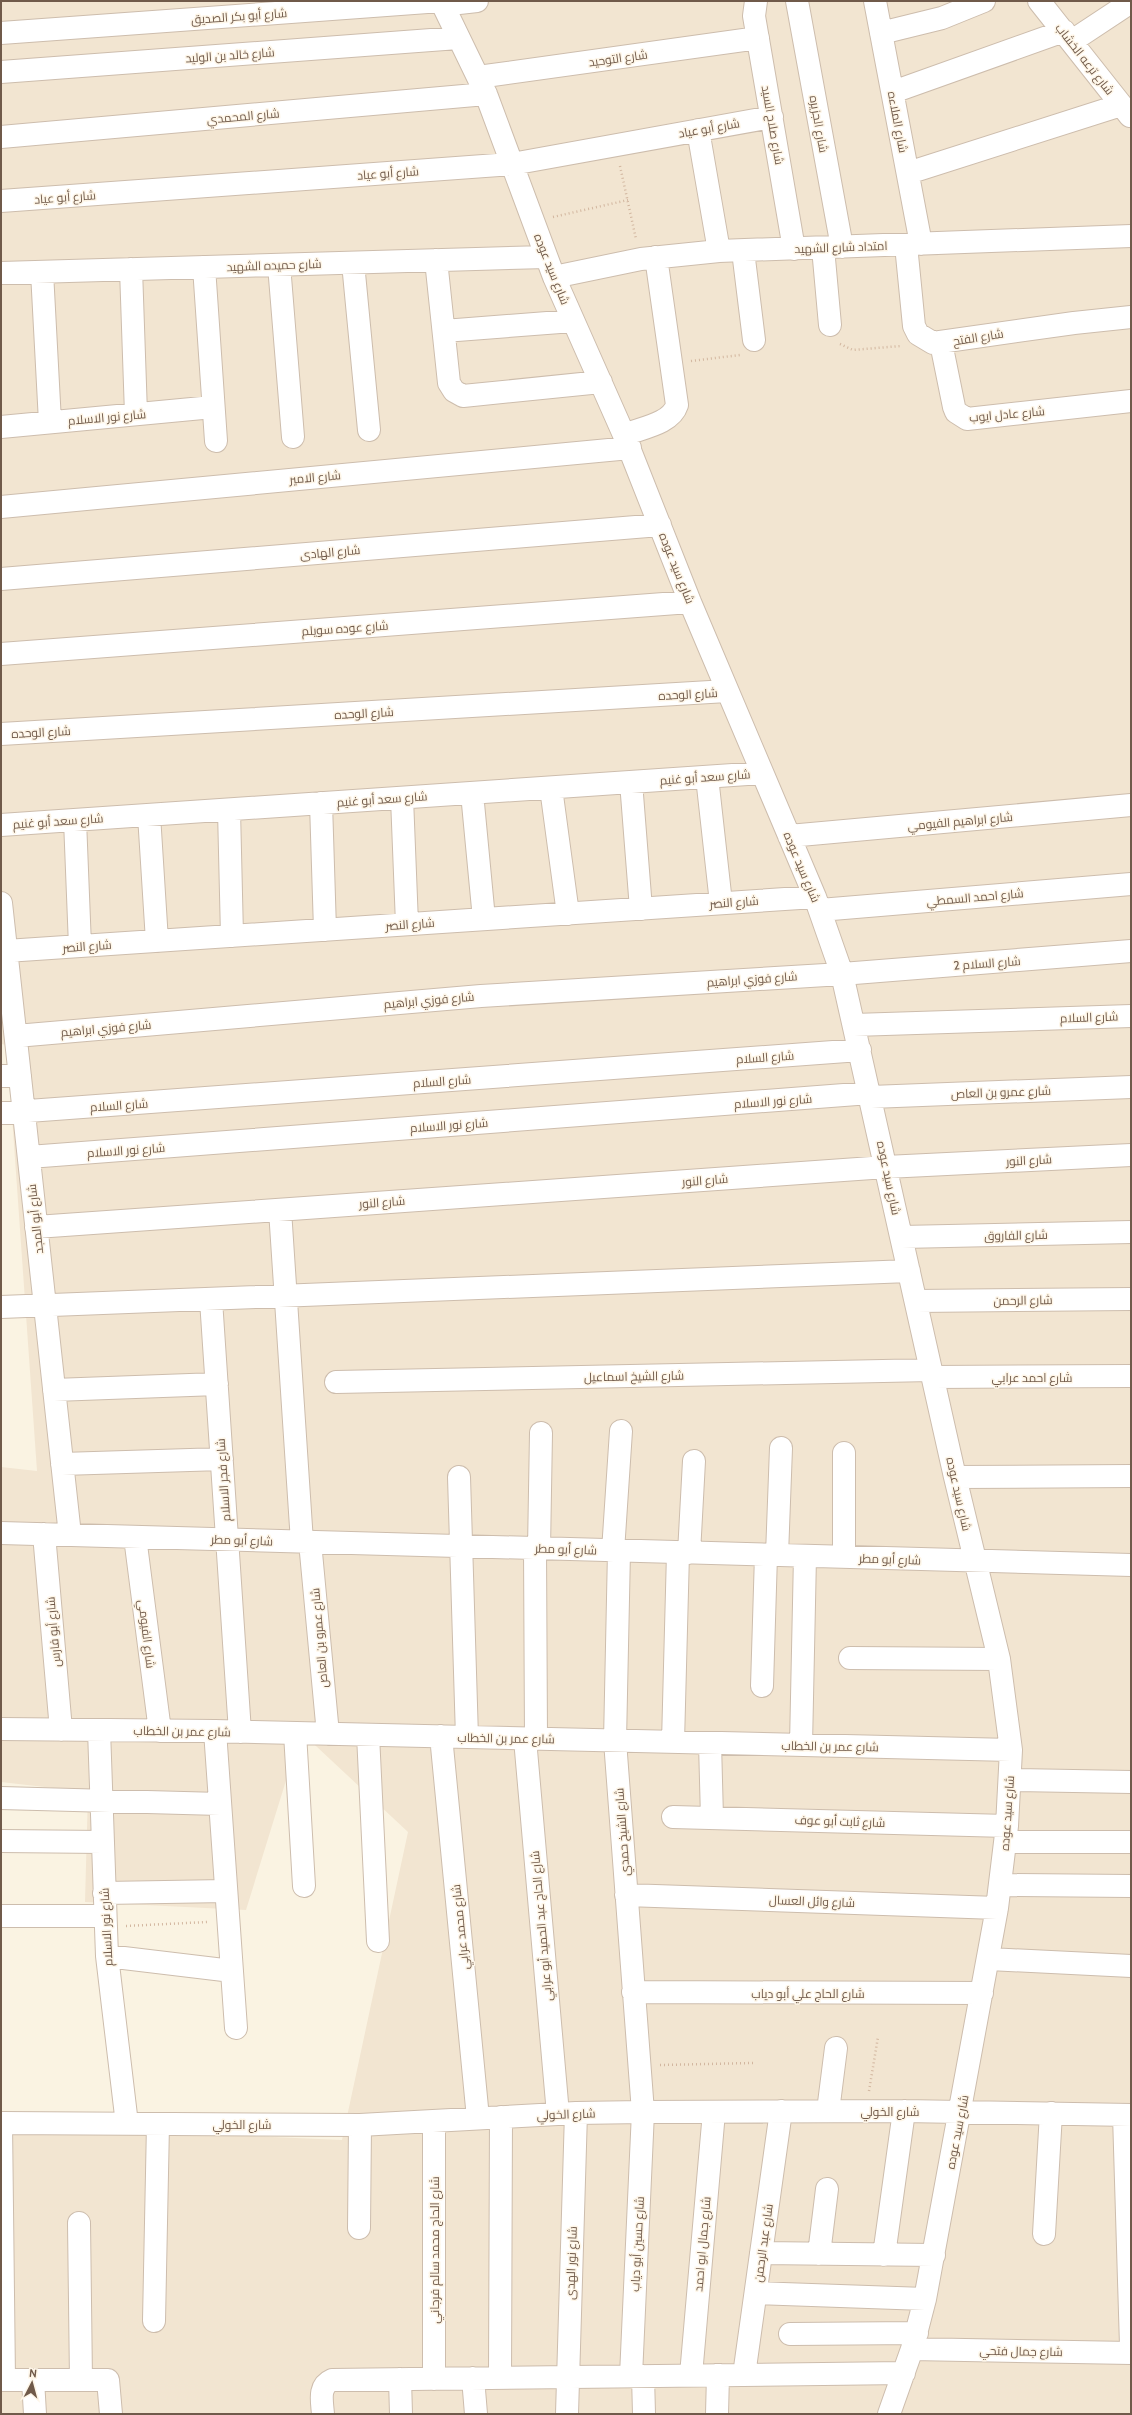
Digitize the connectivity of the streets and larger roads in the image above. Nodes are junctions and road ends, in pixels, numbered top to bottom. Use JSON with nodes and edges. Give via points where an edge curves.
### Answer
{"nodes":[{"id":1,"x":441,"y":1,"type":"edge"},
{"id":2,"x":477,"y":1,"type":"edge"},
{"id":3,"x":757,"y":1,"type":"edge"},
{"id":4,"x":797,"y":1,"type":"edge"},
{"id":5,"x":875,"y":1,"type":"edge"},
{"id":6,"x":984,"y":1,"type":"edge"},
{"id":7,"x":1039,"y":1,"type":"edge"},
{"id":8,"x":1131,"y":2,"type":"edge"},
{"id":9,"x":1,"y":33,"type":"edge"},
{"id":10,"x":881,"y":33,"type":"junction"},
{"id":11,"x":1068,"y":36,"type":"junction"},
{"id":12,"x":458,"y":38,"type":"junction"},
{"id":13,"x":758,"y":38,"type":"junction"},
{"id":14,"x":1,"y":72,"type":"edge"},
{"id":15,"x":482,"y":86,"type":"junction"},
{"id":16,"x":892,"y":92,"type":"junction"},
{"id":17,"x":1128,"y":113,"type":"edge"},
{"id":18,"x":772,"y":117,"type":"junction"},
{"id":19,"x":698,"y":130,"type":"junction"},
{"id":20,"x":1,"y":138,"type":"edge"},
{"id":21,"x":512,"y":164,"type":"junction"},
{"id":22,"x":908,"y":173,"type":"junction"},
{"id":23,"x":1,"y":201,"type":"edge"},
{"id":24,"x":1131,"y":236,"type":"edge"},
{"id":25,"x":914,"y":244,"type":"junction"},
{"id":26,"x":833,"y":248,"type":"junction"},
{"id":27,"x":794,"y":249,"type":"junction"},
{"id":28,"x":719,"y":251,"type":"junction"},
{"id":29,"x":743,"y":251,"type":"junction"},
{"id":30,"x":648,"y":258,"type":"junction"},
{"id":31,"x":436,"y":260,"type":"junction"},
{"id":32,"x":353,"y":262,"type":"junction"},
{"id":33,"x":279,"y":265,"type":"junction"},
{"id":34,"x":204,"y":267,"type":"junction"},
{"id":35,"x":550,"y":267,"type":"junction"},
{"id":36,"x":131,"y":269,"type":"junction"},
{"id":37,"x":42,"y":272,"type":"junction"},
{"id":38,"x":1,"y":273,"type":"edge"},
{"id":39,"x":1131,"y":317,"type":"edge"},
{"id":40,"x":573,"y":321,"type":"junction"},
{"id":41,"x":830,"y":325,"type":"road end"},
{"id":42,"x":444,"y":331,"type":"junction"},
{"id":43,"x":754,"y":340,"type":"road end"},
{"id":44,"x":933,"y":341,"type":"junction"},
{"id":45,"x":601,"y":382,"type":"junction"},
{"id":46,"x":1131,"y":402,"type":"edge"},
{"id":47,"x":213,"y":407,"type":"junction"},
{"id":48,"x":136,"y":414,"type":"junction"},
{"id":49,"x":50,"y":422,"type":"junction"},
{"id":50,"x":1,"y":426,"type":"edge"},
{"id":51,"x":369,"y":430,"type":"dead end"},
{"id":52,"x":293,"y":437,"type":"dead end"},
{"id":53,"x":216,"y":441,"type":"dead end"},
{"id":54,"x":627,"y":442,"type":"junction"},
{"id":55,"x":1,"y":507,"type":"edge"},
{"id":56,"x":660,"y":525,"type":"junction"},
{"id":57,"x":1,"y":579,"type":"edge"},
{"id":58,"x":690,"y":602,"type":"junction"},
{"id":59,"x":1,"y":654,"type":"edge"},
{"id":60,"x":727,"y":691,"type":"junction"},
{"id":61,"x":1,"y":734,"type":"edge"},
{"id":62,"x":762,"y":773,"type":"junction"},
{"id":63,"x":707,"y":777,"type":"junction"},
{"id":64,"x":631,"y":782,"type":"junction"},
{"id":65,"x":551,"y":788,"type":"junction"},
{"id":66,"x":472,"y":793,"type":"junction"},
{"id":67,"x":402,"y":798,"type":"junction"},
{"id":68,"x":321,"y":803,"type":"junction"},
{"id":69,"x":1131,"y":805,"type":"edge"},
{"id":70,"x":229,"y":810,"type":"junction"},
{"id":71,"x":149,"y":815,"type":"junction"},
{"id":72,"x":75,"y":820,"type":"junction"},
{"id":73,"x":1,"y":825,"type":"edge"},
{"id":74,"x":789,"y":836,"type":"junction"},
{"id":75,"x":1131,"y":884,"type":"edge"},
{"id":76,"x":1,"y":903,"type":"edge"},
{"id":77,"x":721,"y":903,"type":"junction"},
{"id":78,"x":817,"y":904,"type":"junction"},
{"id":79,"x":642,"y":909,"type":"junction"},
{"id":80,"x":568,"y":914,"type":"junction"},
{"id":81,"x":484,"y":919,"type":"junction"},
{"id":82,"x":407,"y":924,"type":"junction"},
{"id":83,"x":2,"y":930,"type":"edge"},
{"id":84,"x":325,"y":930,"type":"junction"},
{"id":85,"x":232,"y":936,"type":"junction"},
{"id":86,"x":158,"y":941,"type":"junction"},
{"id":87,"x":80,"y":946,"type":"junction"},
{"id":88,"x":6,"y":951,"type":"junction"},
{"id":89,"x":1131,"y":951,"type":"edge"},
{"id":90,"x":842,"y":974,"type":"junction"},
{"id":91,"x":6,"y":1000,"type":"edge"},
{"id":92,"x":1131,"y":1016,"type":"edge"},
{"id":93,"x":854,"y":1025,"type":"junction"},
{"id":94,"x":16,"y":1036,"type":"junction"},
{"id":95,"x":860,"y":1050,"type":"junction"},
{"id":96,"x":10,"y":1076,"type":"edge"},
{"id":97,"x":1131,"y":1088,"type":"edge"},
{"id":98,"x":871,"y":1095,"type":"junction"},
{"id":99,"x":1,"y":1113,"type":"edge"},
{"id":100,"x":24,"y":1113,"type":"junction"},
{"id":101,"x":1131,"y":1155,"type":"edge"},
{"id":102,"x":28,"y":1157,"type":"junction"},
{"id":103,"x":886,"y":1167,"type":"junction"},
{"id":104,"x":280,"y":1210,"type":"junction"},
{"id":105,"x":36,"y":1227,"type":"junction"},
{"id":106,"x":1131,"y":1232,"type":"edge"},
{"id":107,"x":902,"y":1237,"type":"junction"},
{"id":108,"x":909,"y":1271,"type":"junction"},
{"id":109,"x":286,"y":1296,"type":"junction"},
{"id":110,"x":1131,"y":1299,"type":"edge"},
{"id":111,"x":212,"y":1300,"type":"junction"},
{"id":112,"x":916,"y":1301,"type":"junction"},
{"id":113,"x":1,"y":1307,"type":"edge"},
{"id":114,"x":45,"y":1307,"type":"junction"},
{"id":115,"x":932,"y":1374,"type":"junction"},
{"id":116,"x":1131,"y":1376,"type":"edge"},
{"id":117,"x":336,"y":1382,"type":"dead end"},
{"id":118,"x":217,"y":1384,"type":"junction"},
{"id":119,"x":54,"y":1390,"type":"junction"},
{"id":120,"x":621,"y":1431,"type":"dead end"},
{"id":121,"x":541,"y":1433,"type":"dead end"},
{"id":122,"x":781,"y":1448,"type":"dead end"},
{"id":123,"x":844,"y":1453,"type":"dead end"},
{"id":124,"x":222,"y":1459,"type":"junction"},
{"id":125,"x":694,"y":1461,"type":"dead end"},
{"id":126,"x":62,"y":1464,"type":"junction"},
{"id":127,"x":1131,"y":1476,"type":"edge"},
{"id":128,"x":458,"y":1477,"type":"dead end"},
{"id":129,"x":955,"y":1477,"type":"junction"},
{"id":130,"x":1,"y":1533,"type":"edge"},
{"id":131,"x":44,"y":1534,"type":"junction"},
{"id":132,"x":70,"y":1535,"type":"junction"},
{"id":133,"x":135,"y":1537,"type":"junction"},
{"id":134,"x":227,"y":1539,"type":"junction"},
{"id":135,"x":306,"y":1542,"type":"junction"},
{"id":136,"x":461,"y":1546,"type":"junction"},
{"id":137,"x":537,"y":1548,"type":"junction"},
{"id":138,"x":616,"y":1551,"type":"junction"},
{"id":139,"x":684,"y":1553,"type":"junction"},
{"id":140,"x":771,"y":1555,"type":"junction"},
{"id":141,"x":806,"y":1556,"type":"junction"},
{"id":142,"x":844,"y":1557,"type":"junction"},
{"id":143,"x":974,"y":1561,"type":"junction"},
{"id":144,"x":1131,"y":1566,"type":"edge"},
{"id":145,"x":850,"y":1658,"type":"dead end"},
{"id":146,"x":999,"y":1659,"type":"junction"},
{"id":147,"x":762,"y":1686,"type":"dead end"},
{"id":148,"x":1,"y":1729,"type":"edge"},
{"id":149,"x":61,"y":1730,"type":"junction"},
{"id":150,"x":99,"y":1730,"type":"junction"},
{"id":151,"x":160,"y":1731,"type":"junction"},
{"id":152,"x":215,"y":1731,"type":"junction"},
{"id":153,"x":240,"y":1732,"type":"junction"},
{"id":154,"x":295,"y":1733,"type":"junction"},
{"id":155,"x":328,"y":1734,"type":"junction"},
{"id":156,"x":368,"y":1735,"type":"junction"},
{"id":157,"x":441,"y":1736,"type":"junction"},
{"id":158,"x":467,"y":1737,"type":"junction"},
{"id":159,"x":531,"y":1739,"type":"junction"},
{"id":160,"x":615,"y":1741,"type":"junction"},
{"id":161,"x":673,"y":1742,"type":"junction"},
{"id":162,"x":710,"y":1743,"type":"junction"},
{"id":163,"x":801,"y":1745,"type":"junction"},
{"id":164,"x":1011,"y":1750,"type":"junction"},
{"id":165,"x":1010,"y":1780,"type":"junction"},
{"id":166,"x":1131,"y":1782,"type":"edge"},
{"id":167,"x":1,"y":1798,"type":"edge"},
{"id":168,"x":101,"y":1800,"type":"junction"},
{"id":169,"x":220,"y":1804,"type":"junction"},
{"id":170,"x":673,"y":1817,"type":"dead end"},
{"id":171,"x":712,"y":1818,"type":"junction"},
{"id":172,"x":1006,"y":1834,"type":"junction"},
{"id":173,"x":1,"y":1841,"type":"edge"},
{"id":174,"x":103,"y":1842,"type":"junction"},
{"id":175,"x":1131,"y":1842,"type":"edge"},
{"id":176,"x":1001,"y":1884,"type":"junction"},
{"id":177,"x":304,"y":1886,"type":"dead end"},
{"id":178,"x":1131,"y":1886,"type":"edge"},
{"id":179,"x":226,"y":1891,"type":"junction"},
{"id":180,"x":104,"y":1893,"type":"junction"},
{"id":181,"x":626,"y":1895,"type":"junction"},
{"id":182,"x":997,"y":1908,"type":"junction"},
{"id":183,"x":1,"y":1916,"type":"edge"},
{"id":184,"x":106,"y":1921,"type":"junction"},
{"id":185,"x":378,"y":1941,"type":"dead end"},
{"id":186,"x":107,"y":1956,"type":"junction"},
{"id":187,"x":989,"y":1959,"type":"junction"},
{"id":188,"x":1131,"y":1966,"type":"edge"},
{"id":189,"x":232,"y":1971,"type":"junction"},
{"id":190,"x":633,"y":1992,"type":"junction"},
{"id":191,"x":982,"y":1993,"type":"junction"},
{"id":192,"x":236,"y":2028,"type":"dead end"},
{"id":193,"x":836,"y":2048,"type":"dead end"},
{"id":194,"x":781,"y":2111,"type":"junction"},
{"id":195,"x":828,"y":2111,"type":"junction"},
{"id":196,"x":904,"y":2111,"type":"junction"},
{"id":197,"x":960,"y":2111,"type":"junction"},
{"id":198,"x":643,"y":2112,"type":"junction"},
{"id":199,"x":714,"y":2112,"type":"junction"},
{"id":200,"x":567,"y":2113,"type":"junction"},
{"id":201,"x":1050,"y":2113,"type":"junction"},
{"id":202,"x":1128,"y":2115,"type":"edge"},
{"id":203,"x":502,"y":2117,"type":"junction"},
{"id":204,"x":478,"y":2118,"type":"junction"},
{"id":205,"x":434,"y":2121,"type":"junction"},
{"id":206,"x":1,"y":2123,"type":"edge"},
{"id":207,"x":127,"y":2124,"type":"junction"},
{"id":208,"x":158,"y":2124,"type":"junction"},
{"id":209,"x":360,"y":2125,"type":"junction"},
{"id":210,"x":827,"y":2189,"type":"dead end"},
{"id":211,"x":79,"y":2224,"type":"dead end"},
{"id":212,"x":359,"y":2228,"type":"dead end"},
{"id":213,"x":1044,"y":2234,"type":"dead end"},
{"id":214,"x":761,"y":2253,"type":"junction"},
{"id":215,"x":819,"y":2254,"type":"junction"},
{"id":216,"x":884,"y":2255,"type":"junction"},
{"id":217,"x":934,"y":2255,"type":"junction"},
{"id":218,"x":756,"y":2293,"type":"junction"},
{"id":219,"x":925,"y":2298,"type":"junction"},
{"id":220,"x":154,"y":2321,"type":"dead end"},
{"id":221,"x":790,"y":2334,"type":"dead end"},
{"id":222,"x":914,"y":2341,"type":"junction"},
{"id":223,"x":1131,"y":2346,"type":"edge"},
{"id":224,"x":1131,"y":2353,"type":"edge"},
{"id":225,"x":904,"y":2373,"type":"junction"},
{"id":226,"x":691,"y":2375,"type":"junction"},
{"id":227,"x":718,"y":2375,"type":"junction"},
{"id":228,"x":744,"y":2375,"type":"junction"},
{"id":229,"x":637,"y":2376,"type":"junction"},
{"id":230,"x":566,"y":2377,"type":"junction"},
{"id":231,"x":473,"y":2378,"type":"junction"},
{"id":232,"x":500,"y":2378,"type":"junction"},
{"id":233,"x":400,"y":2379,"type":"junction"},
{"id":234,"x":434,"y":2379,"type":"junction"},
{"id":235,"x":3,"y":2380,"type":"edge"},
{"id":236,"x":33,"y":2380,"type":"junction"},
{"id":237,"x":81,"y":2380,"type":"junction"},
{"id":238,"x":35,"y":2414,"type":"edge"},
{"id":239,"x":111,"y":2414,"type":"edge"},
{"id":240,"x":323,"y":2414,"type":"edge"},
{"id":241,"x":401,"y":2414,"type":"edge"},
{"id":242,"x":476,"y":2414,"type":"edge"},
{"id":243,"x":567,"y":2414,"type":"edge"},
{"id":244,"x":644,"y":2414,"type":"edge"},
{"id":245,"x":717,"y":2414,"type":"edge"},
{"id":246,"x":889,"y":2414,"type":"edge"}],
"edges":[{"from":1,"to":2,"type":"street","name":"شارع أبو بكر الصديق"},
{"from":1,"to":9,"type":"street","name":"شارع أبو بكر الصديق"},
{"from":1,"to":12,"type":"street","name":"شارع سيد عوده"},
{"from":3,"to":13,"type":"street","name":"شارع صلاح السيد","via":[[754,16]]},
{"from":4,"to":26,"type":"street","name":"شارع الجزيره"},
{"from":5,"to":10,"type":"street","name":"شارع الملاءه"},
{"from":6,"to":10,"type":"street","via":[[942,18]]},
{"from":7,"to":11,"type":"street","name":"شارع ترعه الخشاب"},
{"from":8,"to":11,"type":"street"},
{"from":10,"to":16,"type":"street","name":"شارع الملاءه"},
{"from":11,"to":16,"type":"street"},
{"from":11,"to":17,"type":"street","name":"شارع ترعه الخشاب"},
{"from":12,"to":14,"type":"street","name":"شارع خالد بن الوليد"},
{"from":12,"to":15,"type":"street","name":"شارع سيد عوده"},
{"from":13,"to":15,"type":"street","name":"شارع التوحيد"},
{"from":13,"to":18,"type":"street","name":"شارع صلاح السيد"},
{"from":15,"to":20,"type":"street","name":"شارع المحمدي"},
{"from":15,"to":21,"type":"street","name":"شارع سيد عوده"},
{"from":16,"to":22,"type":"street","name":"شارع الملاءه"},
{"from":17,"to":22,"type":"street"},
{"from":18,"to":19,"type":"street","name":"شارع أبو عياد"},
{"from":18,"to":27,"type":"street","name":"شارع صلاح السيد"},
{"from":19,"to":21,"type":"street","name":"شارع أبو عياد"},
{"from":19,"to":28,"type":"street"},
{"from":21,"to":23,"type":"street","name":"شارع أبو عياد"},
{"from":21,"to":35,"type":"street","name":"شارع سيد عوده"},
{"from":22,"to":25,"type":"street","name":"شارع الملاءه"},
{"from":24,"to":25,"type":"street","name":"امتداد شارع الشهيد"},
{"from":25,"to":26,"type":"street","name":"امتداد شارع الشهيد"},
{"from":25,"to":44,"type":"street","via":[[914,326]]},
{"from":26,"to":27,"type":"street","name":"امتداد شارع الشهيد"},
{"from":26,"to":41,"type":"street","name":"شارع الجزيره"},
{"from":27,"to":29,"type":"street","name":"امتداد شارع الشهيد"},
{"from":28,"to":29,"type":"street","name":"امتداد شارع الشهيد"},
{"from":28,"to":30,"type":"street","name":"امتداد شارع الشهيد"},
{"from":29,"to":43,"type":"street"},
{"from":30,"to":35,"type":"street","name":"امتداد شارع الشهيد"},
{"from":30,"to":54,"type":"street","name":"شارع الامير","via":[[672,364],[677,399],[675,410],[667,418]]},
{"from":31,"to":32,"type":"street","name":"شارع حميده الشهيد"},
{"from":31,"to":35,"type":"street","name":"شارع حميده الشهيد"},
{"from":31,"to":42,"type":"street"},
{"from":32,"to":33,"type":"street","name":"شارع حميده الشهيد"},
{"from":32,"to":51,"type":"street"},
{"from":33,"to":34,"type":"street","name":"شارع حميده الشهيد"},
{"from":33,"to":52,"type":"street"},
{"from":34,"to":36,"type":"street","name":"شارع حميده الشهيد"},
{"from":34,"to":47,"type":"street"},
{"from":35,"to":40,"type":"street","name":"شارع سيد عوده"},
{"from":36,"to":37,"type":"street","name":"شارع حميده الشهيد"},
{"from":36,"to":48,"type":"street"},
{"from":37,"to":38,"type":"street","name":"شارع حميده الشهيد"},
{"from":37,"to":49,"type":"street"},
{"from":39,"to":44,"type":"street","name":"شارع الفتح"},
{"from":40,"to":42,"type":"street"},
{"from":40,"to":45,"type":"street","name":"شارع سيد عوده"},
{"from":42,"to":45,"type":"street","via":[[449,383],[451,388],[463,396]]},
{"from":44,"to":46,"type":"street","name":"شارع عادل ايوب","via":[[956,412],[967,419]]},
{"from":45,"to":54,"type":"street","name":"شارع سيد عوده"},
{"from":47,"to":48,"type":"street","name":"شارع نور الاسلام"},
{"from":47,"to":53,"type":"street"},
{"from":48,"to":49,"type":"street","name":"شارع نور الاسلام"},
{"from":49,"to":50,"type":"street","name":"شارع نور الاسلام"},
{"from":54,"to":55,"type":"street","name":"شارع الامير"},
{"from":54,"to":56,"type":"street","name":"شارع سيد عوده"},
{"from":56,"to":57,"type":"street","name":"شارع الهادى"},
{"from":56,"to":58,"type":"street","name":"شارع سيد عوده"},
{"from":58,"to":59,"type":"street","name":"شارع عوده سويلم"},
{"from":58,"to":60,"type":"street","name":"شارع سيد عوده"},
{"from":60,"to":61,"type":"street","name":"شارع الوحده"},
{"from":60,"to":62,"type":"street","name":"شارع سيد عوده"},
{"from":62,"to":63,"type":"street","name":"شارع سعد أبو غنيم"},
{"from":62,"to":74,"type":"street","name":"شارع سيد عوده"},
{"from":63,"to":64,"type":"street","name":"شارع سعد أبو غنيم"},
{"from":63,"to":77,"type":"street"},
{"from":64,"to":65,"type":"street","name":"شارع سعد أبو غنيم"},
{"from":64,"to":79,"type":"street"},
{"from":65,"to":66,"type":"street","name":"شارع سعد أبو غنيم"},
{"from":65,"to":80,"type":"street"},
{"from":66,"to":67,"type":"street","name":"شارع سعد أبو غنيم"},
{"from":66,"to":81,"type":"street"},
{"from":67,"to":68,"type":"street","name":"شارع سعد أبو غنيم"},
{"from":67,"to":82,"type":"street"},
{"from":68,"to":70,"type":"street","name":"شارع سعد أبو غنيم"},
{"from":68,"to":84,"type":"street"},
{"from":69,"to":74,"type":"street","name":"شارع ابراهيم الفيومي"},
{"from":70,"to":71,"type":"street","name":"شارع سعد أبو غنيم"},
{"from":70,"to":85,"type":"street"},
{"from":71,"to":72,"type":"street","name":"شارع سعد أبو غنيم"},
{"from":71,"to":86,"type":"street"},
{"from":72,"to":73,"type":"street","name":"شارع سعد أبو غنيم"},
{"from":72,"to":87,"type":"street"},
{"from":74,"to":78,"type":"street","name":"شارع سيد عوده"},
{"from":75,"to":78,"type":"street","name":"شارع احمد السمطي"},
{"from":76,"to":83,"type":"street","name":"شارع أبو المجد"},
{"from":77,"to":78,"type":"street","name":"شارع النصر"},
{"from":77,"to":79,"type":"street","name":"شارع النصر"},
{"from":78,"to":90,"type":"street","name":"شارع سيد عوده"},
{"from":79,"to":80,"type":"street","name":"شارع النصر"},
{"from":80,"to":81,"type":"street","name":"شارع النصر"},
{"from":81,"to":82,"type":"street","name":"شارع النصر"},
{"from":82,"to":84,"type":"street","name":"شارع النصر"},
{"from":83,"to":88,"type":"street","name":"شارع أبو المجد"},
{"from":84,"to":85,"type":"street","name":"شارع النصر"},
{"from":85,"to":86,"type":"street","name":"شارع النصر"},
{"from":86,"to":87,"type":"street","name":"شارع النصر"},
{"from":87,"to":88,"type":"street","name":"شارع النصر"},
{"from":88,"to":91,"type":"street","name":"شارع أبو المجد"},
{"from":89,"to":90,"type":"street","name":"شارع السلام 2"},
{"from":90,"to":93,"type":"street","name":"شارع سيد عوده"},
{"from":90,"to":94,"type":"street","name":"شارع فوزي ابراهيم","via":[[481,996]]},
{"from":91,"to":94,"type":"street","name":"شارع أبو المجد"},
{"from":92,"to":93,"type":"street","name":"شارع السلام"},
{"from":93,"to":95,"type":"street","name":"شارع سيد عوده"},
{"from":94,"to":96,"type":"street","name":"شارع أبو المجد"},
{"from":95,"to":98,"type":"street","name":"شارع سيد عوده"},
{"from":95,"to":100,"type":"street","name":"شارع السلام"},
{"from":96,"to":100,"type":"street","name":"شارع أبو المجد"},
{"from":97,"to":98,"type":"street","name":"شارع عمرو بن العاص"},
{"from":98,"to":102,"type":"street","name":"شارع نور الاسلام"},
{"from":98,"to":103,"type":"street","name":"شارع سيد عوده"},
{"from":99,"to":100,"type":"street","name":"شارع السلام"},
{"from":100,"to":102,"type":"street","name":"شارع أبو المجد"},
{"from":101,"to":103,"type":"street","name":"شارع النور"},
{"from":102,"to":105,"type":"street","name":"شارع أبو المجد"},
{"from":103,"to":104,"type":"street","name":"شارع النور"},
{"from":103,"to":107,"type":"street","name":"شارع سيد عوده"},
{"from":104,"to":105,"type":"street","name":"شارع النور"},
{"from":104,"to":109,"type":"street"},
{"from":105,"to":114,"type":"street","name":"شارع أبو المجد"},
{"from":106,"to":107,"type":"street","name":"شارع الفاروق"},
{"from":107,"to":108,"type":"street","name":"شارع سيد عوده"},
{"from":108,"to":109,"type":"street"},
{"from":108,"to":112,"type":"street","name":"شارع سيد عوده"},
{"from":109,"to":111,"type":"street"},
{"from":109,"to":135,"type":"street"},
{"from":110,"to":112,"type":"street","name":"شارع الرحمن"},
{"from":111,"to":114,"type":"street"},
{"from":111,"to":118,"type":"street","name":"شارع فجر الاسلام"},
{"from":112,"to":115,"type":"street","name":"شارع سيد عوده"},
{"from":113,"to":114,"type":"street"},
{"from":114,"to":119,"type":"street","name":"شارع أبو المجد"},
{"from":115,"to":116,"type":"street","name":"شارع احمد عرابي"},
{"from":115,"to":117,"type":"street","name":"شارع الشيخ اسماعيل"},
{"from":115,"to":129,"type":"street","name":"شارع سيد عوده"},
{"from":118,"to":119,"type":"street"},
{"from":118,"to":124,"type":"street","name":"شارع فجر الاسلام"},
{"from":119,"to":126,"type":"street","name":"شارع أبو المجد"},
{"from":120,"to":138,"type":"street","name":"شارع الشيخ حمدي"},
{"from":121,"to":137,"type":"street","name":"شارع الحاج عبد الحميد أبو عرابي"},
{"from":122,"to":140,"type":"street"},
{"from":123,"to":142,"type":"street"},
{"from":124,"to":126,"type":"street"},
{"from":124,"to":134,"type":"street","name":"شارع فجر الاسلام"},
{"from":125,"to":139,"type":"street"},
{"from":126,"to":132,"type":"street","name":"شارع أبو المجد"},
{"from":127,"to":129,"type":"street"},
{"from":128,"to":136,"type":"street"},
{"from":129,"to":143,"type":"street","name":"شارع سيد عوده"},
{"from":130,"to":131,"type":"street","name":"شارع أبو مطر"},
{"from":131,"to":132,"type":"street","name":"شارع أبو مطر"},
{"from":131,"to":149,"type":"street","name":"شارع أبو فارس"},
{"from":132,"to":133,"type":"street","name":"شارع أبو مطر"},
{"from":133,"to":134,"type":"street","name":"شارع أبو مطر"},
{"from":133,"to":151,"type":"street","name":"شارع الفيومي"},
{"from":134,"to":135,"type":"street","name":"شارع أبو مطر"},
{"from":134,"to":153,"type":"street","name":"شارع فجر الاسلام"},
{"from":135,"to":136,"type":"street","name":"شارع أبو مطر"},
{"from":135,"to":155,"type":"street","name":"شارع عمرو بن العاص"},
{"from":136,"to":137,"type":"street","name":"شارع أبو مطر"},
{"from":136,"to":158,"type":"street"},
{"from":137,"to":138,"type":"street","name":"شارع أبو مطر"},
{"from":137,"to":159,"type":"street","name":"شارع الحاج عبد الحميد أبو عرابي"},
{"from":138,"to":139,"type":"street","name":"شارع أبو مطر"},
{"from":138,"to":160,"type":"street","name":"شارع الشيخ حمدي"},
{"from":139,"to":140,"type":"street","name":"شارع أبو مطر"},
{"from":139,"to":161,"type":"street"},
{"from":140,"to":141,"type":"street","name":"شارع أبو مطر"},
{"from":140,"to":147,"type":"street"},
{"from":141,"to":142,"type":"street","name":"شارع أبو مطر"},
{"from":141,"to":163,"type":"street"},
{"from":142,"to":143,"type":"street","name":"شارع أبو مطر"},
{"from":143,"to":144,"type":"street","name":"شارع أبو مطر"},
{"from":143,"to":146,"type":"street","name":"شارع سيد عوده"},
{"from":145,"to":146,"type":"street"},
{"from":146,"to":164,"type":"street","name":"شارع سيد عوده"},
{"from":148,"to":149,"type":"street","name":"شارع عمر بن الخطاب"},
{"from":149,"to":150,"type":"street","name":"شارع عمر بن الخطاب"},
{"from":150,"to":151,"type":"street","name":"شارع عمر بن الخطاب"},
{"from":150,"to":168,"type":"street","name":"شارع نور الاسلام"},
{"from":151,"to":152,"type":"street","name":"شارع عمر بن الخطاب"},
{"from":152,"to":153,"type":"street","name":"شارع عمر بن الخطاب"},
{"from":152,"to":169,"type":"street"},
{"from":153,"to":154,"type":"street","name":"شارع عمر بن الخطاب"},
{"from":154,"to":155,"type":"street","name":"شارع عمر بن الخطاب"},
{"from":154,"to":177,"type":"street"},
{"from":155,"to":156,"type":"street","name":"شارع عمر بن الخطاب"},
{"from":156,"to":157,"type":"street","name":"شارع عمر بن الخطاب"},
{"from":156,"to":185,"type":"street"},
{"from":157,"to":158,"type":"street","name":"شارع عمر بن الخطاب"},
{"from":157,"to":204,"type":"street","name":"شارع محمد عرابي"},
{"from":158,"to":159,"type":"street","name":"شارع عمر بن الخطاب"},
{"from":159,"to":160,"type":"street","name":"شارع عمر بن الخطاب"},
{"from":159,"to":200,"type":"street","name":"شارع الحاج عبد الحميد أبو عرابي"},
{"from":160,"to":161,"type":"street","name":"شارع عمر بن الخطاب"},
{"from":160,"to":181,"type":"street","name":"شارع الشيخ حمدي"},
{"from":161,"to":162,"type":"street","name":"شارع عمر بن الخطاب"},
{"from":162,"to":163,"type":"street","name":"شارع عمر بن الخطاب"},
{"from":162,"to":171,"type":"street"},
{"from":163,"to":164,"type":"street","name":"شارع عمر بن الخطاب"},
{"from":164,"to":165,"type":"street","name":"شارع سيد عوده"},
{"from":165,"to":166,"type":"street"},
{"from":165,"to":172,"type":"street","name":"شارع سيد عوده"},
{"from":167,"to":168,"type":"street"},
{"from":168,"to":169,"type":"street"},
{"from":168,"to":174,"type":"street","name":"شارع نور الاسلام"},
{"from":169,"to":179,"type":"street"},
{"from":170,"to":171,"type":"street","name":"شارع ثابت أبو عوف"},
{"from":171,"to":172,"type":"street","name":"شارع ثابت أبو عوف"},
{"from":172,"to":175,"type":"street","name":"شارع ثابت أبو عوف"},
{"from":172,"to":176,"type":"street","name":"شارع سيد عوده"},
{"from":173,"to":174,"type":"street"},
{"from":174,"to":180,"type":"street","name":"شارع نور الاسلام"},
{"from":176,"to":178,"type":"street"},
{"from":176,"to":182,"type":"street","name":"شارع سيد عوده"},
{"from":179,"to":180,"type":"street"},
{"from":179,"to":189,"type":"street"},
{"from":180,"to":184,"type":"street","name":"شارع نور الاسلام"},
{"from":181,"to":182,"type":"street","name":"شارع وائل العسال"},
{"from":181,"to":190,"type":"street","name":"شارع الشيخ حمدي"},
{"from":182,"to":187,"type":"street","name":"شارع سيد عوده"},
{"from":183,"to":184,"type":"street"},
{"from":184,"to":186,"type":"street","name":"شارع نور الاسلام"},
{"from":186,"to":189,"type":"street"},
{"from":186,"to":207,"type":"street","name":"شارع نور الاسلام"},
{"from":187,"to":188,"type":"street"},
{"from":187,"to":191,"type":"street","name":"شارع سيد عوده"},
{"from":189,"to":192,"type":"street"},
{"from":190,"to":191,"type":"street","name":"شارع الحاج علي أبو دياب"},
{"from":190,"to":198,"type":"street","name":"شارع الشيخ حمدي"},
{"from":191,"to":197,"type":"street","name":"شارع سيد عوده"},
{"from":193,"to":195,"type":"street"},
{"from":194,"to":195,"type":"street","name":"شارع الخولي"},
{"from":194,"to":199,"type":"street","name":"شارع الخولي"},
{"from":194,"to":214,"type":"street","name":"شارع عبد الرحمن"},
{"from":195,"to":196,"type":"street","name":"شارع الخولي"},
{"from":196,"to":197,"type":"street","name":"شارع الخولي"},
{"from":196,"to":216,"type":"street"},
{"from":197,"to":201,"type":"street","name":"شارع الخولي"},
{"from":197,"to":217,"type":"street","name":"شارع سيد عوده"},
{"from":198,"to":199,"type":"street","name":"شارع الخولي"},
{"from":198,"to":200,"type":"street","name":"شارع الخولي"},
{"from":198,"to":229,"type":"street","name":"شارع حسين أبو دياب"},
{"from":199,"to":226,"type":"street","name":"شارع جمال ابو احمد"},
{"from":200,"to":203,"type":"street","name":"شارع الخولي"},
{"from":200,"to":230,"type":"street","name":"شارع نور الهدى"},
{"from":201,"to":202,"type":"street","name":"شارع الخولي"},
{"from":201,"to":213,"type":"street"},
{"from":202,"to":223,"type":"street"},
{"from":203,"to":204,"type":"street","name":"شارع الخولي"},
{"from":203,"to":232,"type":"street"},
{"from":204,"to":205,"type":"street","name":"شارع الخولي"},
{"from":205,"to":209,"type":"street","name":"شارع الخولي"},
{"from":205,"to":234,"type":"street","name":"شارع الحاج محمد سالم فرجاني"},
{"from":206,"to":207,"type":"street","name":"شارع الخولي"},
{"from":206,"to":235,"type":"street"},
{"from":207,"to":208,"type":"street","name":"شارع الخولي"},
{"from":208,"to":209,"type":"street","name":"شارع الخولي"},
{"from":208,"to":220,"type":"street"},
{"from":209,"to":212,"type":"street"},
{"from":210,"to":215,"type":"street"},
{"from":211,"to":237,"type":"street"},
{"from":214,"to":215,"type":"street"},
{"from":214,"to":218,"type":"street","name":"شارع عبد الرحمن"},
{"from":215,"to":216,"type":"street"},
{"from":216,"to":217,"type":"street"},
{"from":217,"to":219,"type":"street","name":"شارع سيد عوده"},
{"from":218,"to":219,"type":"street"},
{"from":218,"to":228,"type":"street","name":"شارع عبد الرحمن"},
{"from":219,"to":222,"type":"street","name":"شارع سيد عوده"},
{"from":221,"to":222,"type":"street","name":"شارع جمال فتحي"},
{"from":222,"to":224,"type":"street","name":"شارع جمال فتحي"},
{"from":222,"to":225,"type":"street","name":"شارع سيد عوده"},
{"from":225,"to":228,"type":"street"},
{"from":225,"to":246,"type":"street","name":"شارع سيد عوده"},
{"from":226,"to":227,"type":"street"},
{"from":226,"to":229,"type":"street"},
{"from":227,"to":228,"type":"street"},
{"from":227,"to":245,"type":"street"},
{"from":229,"to":230,"type":"street"},
{"from":229,"to":244,"type":"street","name":"شارع حسين أبو دياب"},
{"from":230,"to":232,"type":"street"},
{"from":230,"to":243,"type":"street","name":"شارع نور الهدى"},
{"from":231,"to":232,"type":"street"},
{"from":231,"to":234,"type":"street"},
{"from":231,"to":242,"type":"street"},
{"from":233,"to":234,"type":"street"},
{"from":233,"to":240,"type":"street","via":[[332,2380],[322,2391]]},
{"from":233,"to":241,"type":"street"},
{"from":235,"to":236,"type":"street"},
{"from":236,"to":237,"type":"street"},
{"from":236,"to":238,"type":"street"},
{"from":237,"to":239,"type":"street","via":[[110,2380]]}]}
